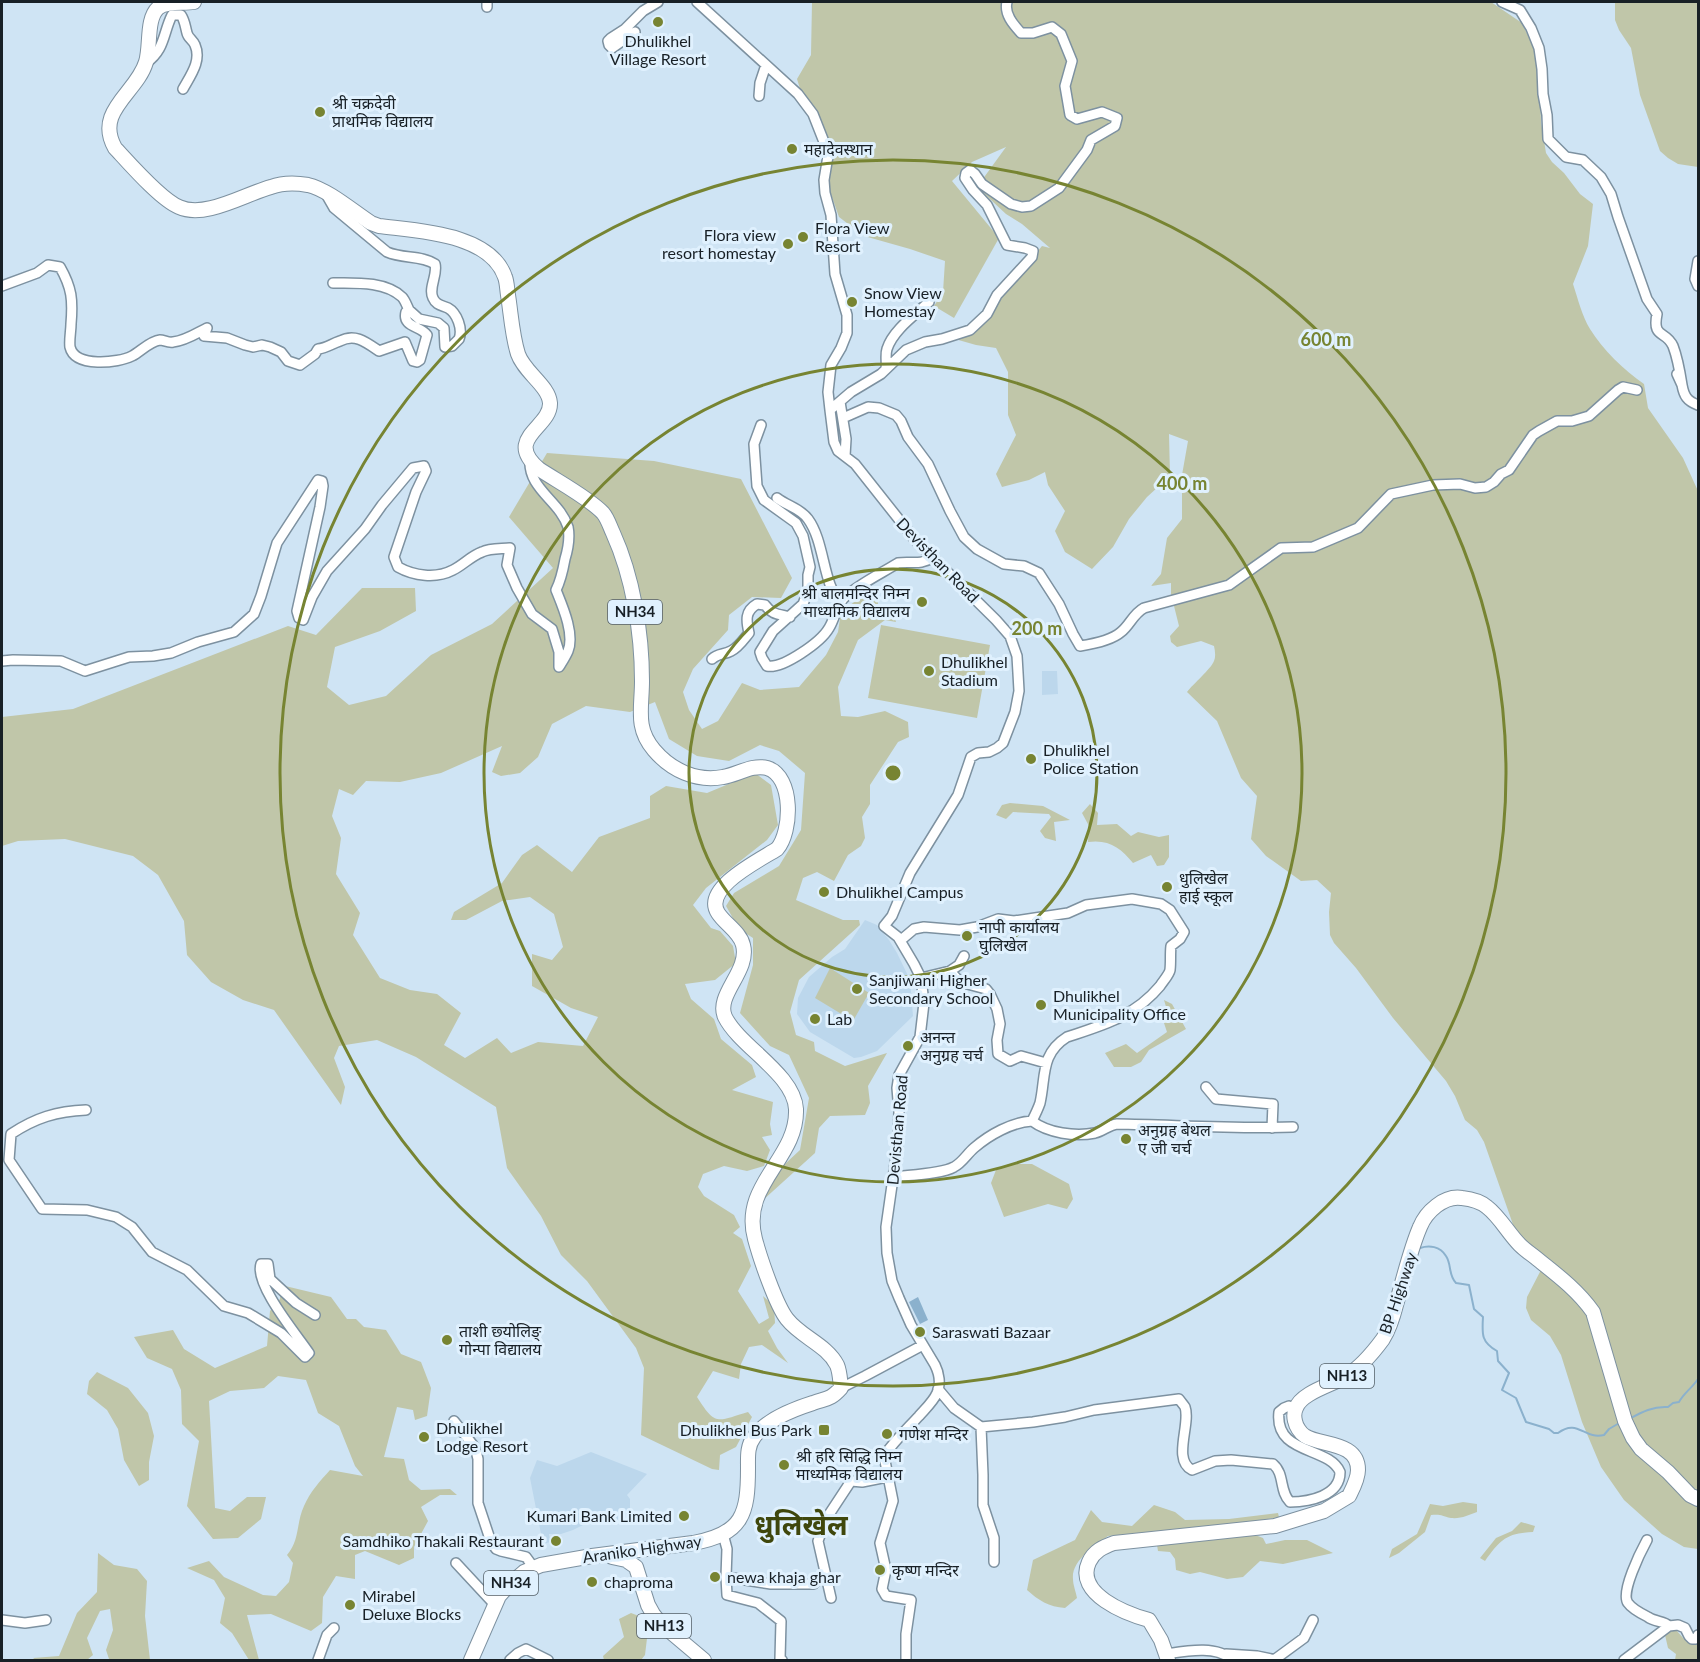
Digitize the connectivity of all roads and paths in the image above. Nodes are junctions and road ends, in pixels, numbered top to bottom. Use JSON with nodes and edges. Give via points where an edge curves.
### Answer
{"nodes":[{"id":1,"x":194,"y":2,"type":"edge"},
{"id":2,"x":658,"y":2,"type":"edge"},
{"id":3,"x":697,"y":2,"type":"edge"},
{"id":4,"x":1007,"y":2,"type":"edge"},
{"id":5,"x":1502,"y":2,"type":"edge"},
{"id":6,"x":635,"y":32,"type":"dead end"},
{"id":7,"x":146,"y":63,"type":"junction"},
{"id":8,"x":766,"y":65,"type":"junction"},
{"id":9,"x":183,"y":89,"type":"dead end"},
{"id":10,"x":759,"y":96,"type":"dead end"},
{"id":11,"x":325,"y":192,"type":"junction"},
{"id":12,"x":1698,"y":261,"type":"edge"},
{"id":13,"x":333,"y":283,"type":"dead end"},
{"id":14,"x":2,"y":286,"type":"edge"},
{"id":15,"x":1698,"y":286,"type":"edge"},
{"id":16,"x":929,"y":302,"type":"dead end"},
{"id":17,"x":409,"y":310,"type":"junction"},
{"id":18,"x":886,"y":369,"type":"junction"},
{"id":19,"x":1677,"y":374,"type":"dead end"},
{"id":20,"x":1682,"y":385,"type":"junction"},
{"id":21,"x":1637,"y":390,"type":"dead end"},
{"id":22,"x":840,"y":402,"type":"junction"},
{"id":23,"x":1698,"y":405,"type":"edge"},
{"id":24,"x":830,"y":410,"type":"junction"},
{"id":25,"x":843,"y":418,"type":"junction"},
{"id":26,"x":761,"y":425,"type":"dead end"},
{"id":27,"x":845,"y":456,"type":"junction"},
{"id":28,"x":530,"y":460,"type":"junction"},
{"id":29,"x":777,"y":498,"type":"dead end"},
{"id":30,"x":933,"y":557,"type":"junction"},
{"id":31,"x":840,"y":601,"type":"junction"},
{"id":32,"x":790,"y":617,"type":"junction"},
{"id":33,"x":712,"y":659,"type":"dead end"},
{"id":34,"x":2,"y":661,"type":"edge"},
{"id":35,"x":901,"y":940,"type":"junction"},
{"id":36,"x":964,"y":956,"type":"dead end"},
{"id":37,"x":950,"y":971,"type":"junction"},
{"id":38,"x":921,"y":978,"type":"junction"},
{"id":39,"x":1046,"y":1063,"type":"junction"},
{"id":40,"x":1206,"y":1087,"type":"dead end"},
{"id":41,"x":86,"y":1110,"type":"dead end"},
{"id":42,"x":1032,"y":1121,"type":"junction"},
{"id":43,"x":1293,"y":1127,"type":"dead end"},
{"id":44,"x":1272,"y":1128,"type":"junction"},
{"id":45,"x":894,"y":1177,"type":"junction"},
{"id":46,"x":315,"y":1315,"type":"dead end"},
{"id":47,"x":923,"y":1345,"type":"junction"},
{"id":48,"x":841,"y":1388,"type":"junction"},
{"id":49,"x":938,"y":1389,"type":"junction"},
{"id":50,"x":1295,"y":1409,"type":"junction"},
{"id":51,"x":454,"y":1421,"type":"dead end"},
{"id":52,"x":981,"y":1427,"type":"junction"},
{"id":53,"x":887,"y":1477,"type":"junction"},
{"id":54,"x":1698,"y":1499,"type":"edge"},
{"id":55,"x":723,"y":1534,"type":"junction"},
{"id":56,"x":1647,"y":1540,"type":"dead end"},
{"id":57,"x":660,"y":1547,"type":"junction"},
{"id":58,"x":592,"y":1556,"type":"junction"},
{"id":59,"x":993,"y":1562,"type":"dead end"},
{"id":60,"x":456,"y":1563,"type":"dead end"},
{"id":61,"x":534,"y":1568,"type":"junction"},
{"id":62,"x":726,"y":1577,"type":"junction"},
{"id":63,"x":827,"y":1578,"type":"junction"},
{"id":64,"x":641,"y":1579,"type":"junction"},
{"id":65,"x":762,"y":1583,"type":"junction"},
{"id":66,"x":831,"y":1598,"type":"dead end"},
{"id":67,"x":758,"y":1603,"type":"junction"},
{"id":68,"x":495,"y":1605,"type":"junction"},
{"id":69,"x":2,"y":1620,"type":"edge"},
{"id":70,"x":46,"y":1620,"type":"dead end"},
{"id":71,"x":1312,"y":1620,"type":"dead end"},
{"id":72,"x":1669,"y":1626,"type":"junction"},
{"id":73,"x":334,"y":1628,"type":"dead end"},
{"id":74,"x":1698,"y":1635,"type":"edge"},
{"id":75,"x":1167,"y":1657,"type":"edge"},
{"id":76,"x":1229,"y":1657,"type":"edge"},
{"id":77,"x":318,"y":1660,"type":"edge"},
{"id":78,"x":471,"y":1660,"type":"edge"},
{"id":79,"x":510,"y":1660,"type":"edge"},
{"id":80,"x":548,"y":1660,"type":"edge"},
{"id":81,"x":704,"y":1660,"type":"edge"},
{"id":82,"x":782,"y":1660,"type":"edge"},
{"id":83,"x":906,"y":1660,"type":"edge"},
{"id":84,"x":1275,"y":1660,"type":"edge"},
{"id":85,"x":1624,"y":1660,"type":"edge"}],
"edges":[{"from":1,"to":7,"type":"highway","via":[[158,8],[150,25]]},
{"from":2,"to":6,"type":"street","via":[[611,38],[609,45],[612,48]]},
{"from":3,"to":8,"type":"street","name":"Devisthan Road"},
{"from":4,"to":18,"type":"street","via":[[1011,22],[1021,33],[1052,27],[1061,34],[1072,61],[1065,86],[1070,115],[1077,119],[1102,112],[1117,118],[1115,126],[1091,140],[1059,188],[1031,206],[1011,204],[982,184],[970,170],[966,172],[965,178],[987,205],[1007,245],[1033,251],[1032,257],[970,330],[906,350]]},
{"from":5,"to":20,"type":"street","via":[[1520,10],[1539,48],[1548,139],[1566,157],[1583,160],[1601,177],[1611,194],[1647,299],[1657,314],[1657,330],[1674,348]]},
{"from":7,"to":9,"type":"street","via":[[163,42],[172,15],[181,15],[197,56],[194,71]]},
{"from":7,"to":11,"type":"highway","via":[[110,119],[108,130],[115,148],[171,203],[190,211],[200,210],[283,184]]},
{"from":8,"to":10,"type":"street"},
{"from":8,"to":24,"type":"street","name":"Devisthan Road","via":[[798,94],[813,114],[828,156],[825,193],[831,215],[835,274],[847,315],[847,333],[831,365]]},
{"from":11,"to":17,"type":"street","via":[[334,208],[387,252],[428,259],[435,264],[431,292],[439,306],[450,309],[457,317],[459,339],[448,348],[444,328],[419,319]]},
{"from":11,"to":28,"type":"highway","via":[[371,223],[463,241],[492,258],[505,276],[519,357],[549,399],[546,415],[527,440]]},
{"from":12,"to":15,"type":"street"},
{"from":13,"to":17,"type":"street","via":[[367,283],[392,291],[404,298]]},
{"from":14,"to":17,"type":"street","via":[[48,266],[60,267],[73,302],[70,348],[74,356],[84,361],[130,357],[160,340],[177,342],[207,328],[204,336],[270,347],[300,365],[318,349],[329,348],[351,336],[379,351],[405,342],[417,362],[427,335],[407,323],[404,317]]},
{"from":16,"to":18,"type":"street","via":[[891,339]]},
{"from":18,"to":22,"type":"street"},
{"from":19,"to":20,"type":"street"},
{"from":20,"to":23,"type":"street","via":[[1684,395]]},
{"from":21,"to":25,"type":"street","via":[[1623,387],[1589,416],[1557,421],[1539,431],[1509,470],[1486,487],[1434,485],[1391,494],[1358,528],[1312,547],[1281,548],[1229,585],[1144,608],[1121,632],[1080,646],[1039,573],[1024,566],[1004,564],[964,537],[928,464],[896,415],[868,406]]},
{"from":22,"to":24,"type":"street"},
{"from":22,"to":25,"type":"street"},
{"from":24,"to":27,"type":"street","name":"Devisthan Road","via":[[834,442],[838,452]]},
{"from":25,"to":27,"type":"street"},
{"from":26,"to":32,"type":"street","via":[[754,444],[757,486],[764,500],[796,523],[810,567],[807,597]]},
{"from":27,"to":30,"type":"street","name":"Devisthan Road"},
{"from":28,"to":34,"type":"street","via":[[530,472],[538,488],[568,527],[568,544],[556,590],[569,628],[569,649],[559,667],[552,629],[532,614],[516,588],[507,565],[510,548],[481,552],[451,571],[433,575],[408,573],[398,567],[394,557],[426,471],[424,466],[413,468],[327,571],[303,620],[297,611],[320,507],[323,486],[318,480],[277,543],[254,614],[234,632],[171,653],[129,657],[85,671],[61,662]]},
{"from":28,"to":48,"type":"highway","number":"NH34","via":[[603,514],[620,548],[631,586],[642,661],[641,724],[653,749],[681,773],[710,778],[764,767],[778,777],[784,788],[789,813],[781,845],[724,885],[716,897],[718,914],[741,939],[744,948],[741,968],[723,1011],[728,1022],[783,1081],[795,1102],[794,1130],[754,1204],[755,1238],[787,1319],[834,1360]]},
{"from":29,"to":31,"type":"street","via":[[804,514],[814,529],[832,591]]},
{"from":30,"to":31,"type":"street","via":[[921,563],[898,563]]},
{"from":30,"to":35,"type":"street","name":"Devisthan Road","via":[[1010,636],[1017,656],[1019,691],[1003,743],[971,757],[958,795],[910,873],[884,926]]},
{"from":31,"to":32,"type":"street","via":[[823,637],[786,663],[767,666],[760,652],[773,631]]},
{"from":32,"to":33,"type":"street","via":[[775,615],[765,605],[757,604],[747,613],[748,633],[744,639],[729,652]]},
{"from":35,"to":38,"type":"street","name":"Devisthan Road"},
{"from":35,"to":39,"type":"street","via":[[914,929],[924,927],[960,930],[999,919],[1014,921],[1068,913],[1086,905],[1132,899],[1161,904],[1170,910],[1184,932],[1171,946],[1170,971],[1163,982],[1133,1011],[1060,1041]]},
{"from":36,"to":37,"type":"street"},
{"from":37,"to":38,"type":"street"},
{"from":37,"to":39,"type":"street","via":[[960,982],[986,989],[990,994],[1000,1023],[998,1054],[1010,1061],[1022,1056]]},
{"from":38,"to":45,"type":"street","name":"Devisthan Road","via":[[924,1003],[920,1037],[899,1074],[897,1088]]},
{"from":39,"to":42,"type":"street","via":[[1040,1105]]},
{"from":40,"to":44,"type":"street","via":[[1216,1099],[1273,1104]]},
{"from":41,"to":46,"type":"street","via":[[66,1111],[30,1122],[11,1134],[9,1160],[42,1209],[87,1210],[116,1217],[132,1227],[152,1252],[188,1270],[224,1306],[248,1313],[281,1333],[305,1357],[309,1353],[267,1293],[259,1270],[261,1264],[267,1264],[270,1279]]},
{"from":42,"to":44,"type":"street","via":[[1071,1134],[1094,1134],[1117,1124]]},
{"from":42,"to":45,"type":"street","via":[[1001,1131],[951,1169]]},
{"from":43,"to":44,"type":"street"},
{"from":45,"to":47,"type":"street","name":"Devisthan Road","via":[[886,1227],[888,1265],[899,1298]]},
{"from":47,"to":48,"type":"street"},
{"from":47,"to":49,"type":"street","name":"Devisthan Road","via":[[938,1371]]},
{"from":48,"to":55,"type":"highway","name":"Araniko Highway","via":[[830,1398],[774,1420],[753,1438],[748,1449],[745,1509],[736,1524]]},
{"from":49,"to":52,"type":"street","via":[[954,1408]]},
{"from":49,"to":53,"type":"street","via":[[884,1456]]},
{"from":50,"to":52,"type":"street","via":[[1289,1406],[1279,1412],[1279,1424],[1285,1434],[1299,1448],[1334,1462],[1340,1472],[1339,1482],[1328,1493],[1301,1502],[1290,1502],[1284,1495],[1281,1474],[1273,1464],[1231,1460],[1188,1469],[1183,1460],[1185,1408],[1179,1399]]},
{"from":50,"to":54,"type":"highway","name":"BP Highway","number":"NH13","via":[[1300,1400],[1346,1377],[1369,1357],[1392,1317],[1424,1219],[1447,1200],[1470,1199],[1488,1208],[1521,1246],[1585,1300],[1593,1312],[1633,1438]]},
{"from":50,"to":75,"type":"highway","via":[[1296,1426],[1305,1436],[1348,1450],[1353,1456],[1358,1470],[1350,1496],[1324,1510],[1275,1526],[1114,1543],[1090,1559],[1087,1580],[1093,1591],[1128,1615],[1149,1620]]},
{"from":51,"to":61,"type":"street","via":[[476,1451],[478,1503],[493,1546],[526,1557]]},
{"from":52,"to":59,"type":"street","via":[[983,1505],[994,1538]]},
{"from":53,"to":63,"type":"street","via":[[851,1481],[826,1519],[818,1541]]},
{"from":53,"to":83,"type":"street","via":[[893,1501],[880,1544],[885,1570],[882,1588],[886,1596],[911,1600]]},
{"from":55,"to":57,"type":"highway","name":"Araniko Highway","number":"NH34","via":[[709,1540]]},
{"from":55,"to":62,"type":"street","via":[[728,1549]]},
{"from":56,"to":72,"type":"street","via":[[1630,1578],[1626,1598],[1642,1614]]},
{"from":57,"to":58,"type":"highway","name":"Araniko Highway","number":"NH34"},
{"from":57,"to":64,"type":"highway","via":[[649,1555]]},
{"from":58,"to":61,"type":"highway","name":"Araniko Highway","number":"NH34"},
{"from":58,"to":64,"type":"highway","number":"NH13","via":[[626,1560],[636,1567]]},
{"from":60,"to":68,"type":"street"},
{"from":61,"to":68,"type":"highway","name":"Araniko Highway","number":"NH34","via":[[503,1590]]},
{"from":62,"to":65,"type":"street"},
{"from":62,"to":67,"type":"street","via":[[727,1595]]},
{"from":63,"to":65,"type":"street","via":[[817,1579],[814,1584]]},
{"from":63,"to":66,"type":"street"},
{"from":64,"to":81,"type":"highway","number":"NH13","via":[[648,1605],[660,1623]]},
{"from":65,"to":67,"type":"street"},
{"from":67,"to":82,"type":"street","via":[[781,1621]]},
{"from":68,"to":78,"type":"highway","name":"Araniko Highway","number":"NH34"},
{"from":69,"to":70,"type":"street"},
{"from":71,"to":84,"type":"street","via":[[1304,1638]]},
{"from":72,"to":74,"type":"street","via":[[1685,1628],[1692,1639]]},
{"from":72,"to":85,"type":"street"},
{"from":73,"to":77,"type":"street","via":[[327,1635]]},
{"from":75,"to":76,"type":"street","via":[[1197,1649]]},
{"from":76,"to":84,"type":"street"},
{"from":79,"to":80,"type":"street","via":[[526,1649]]}]}
